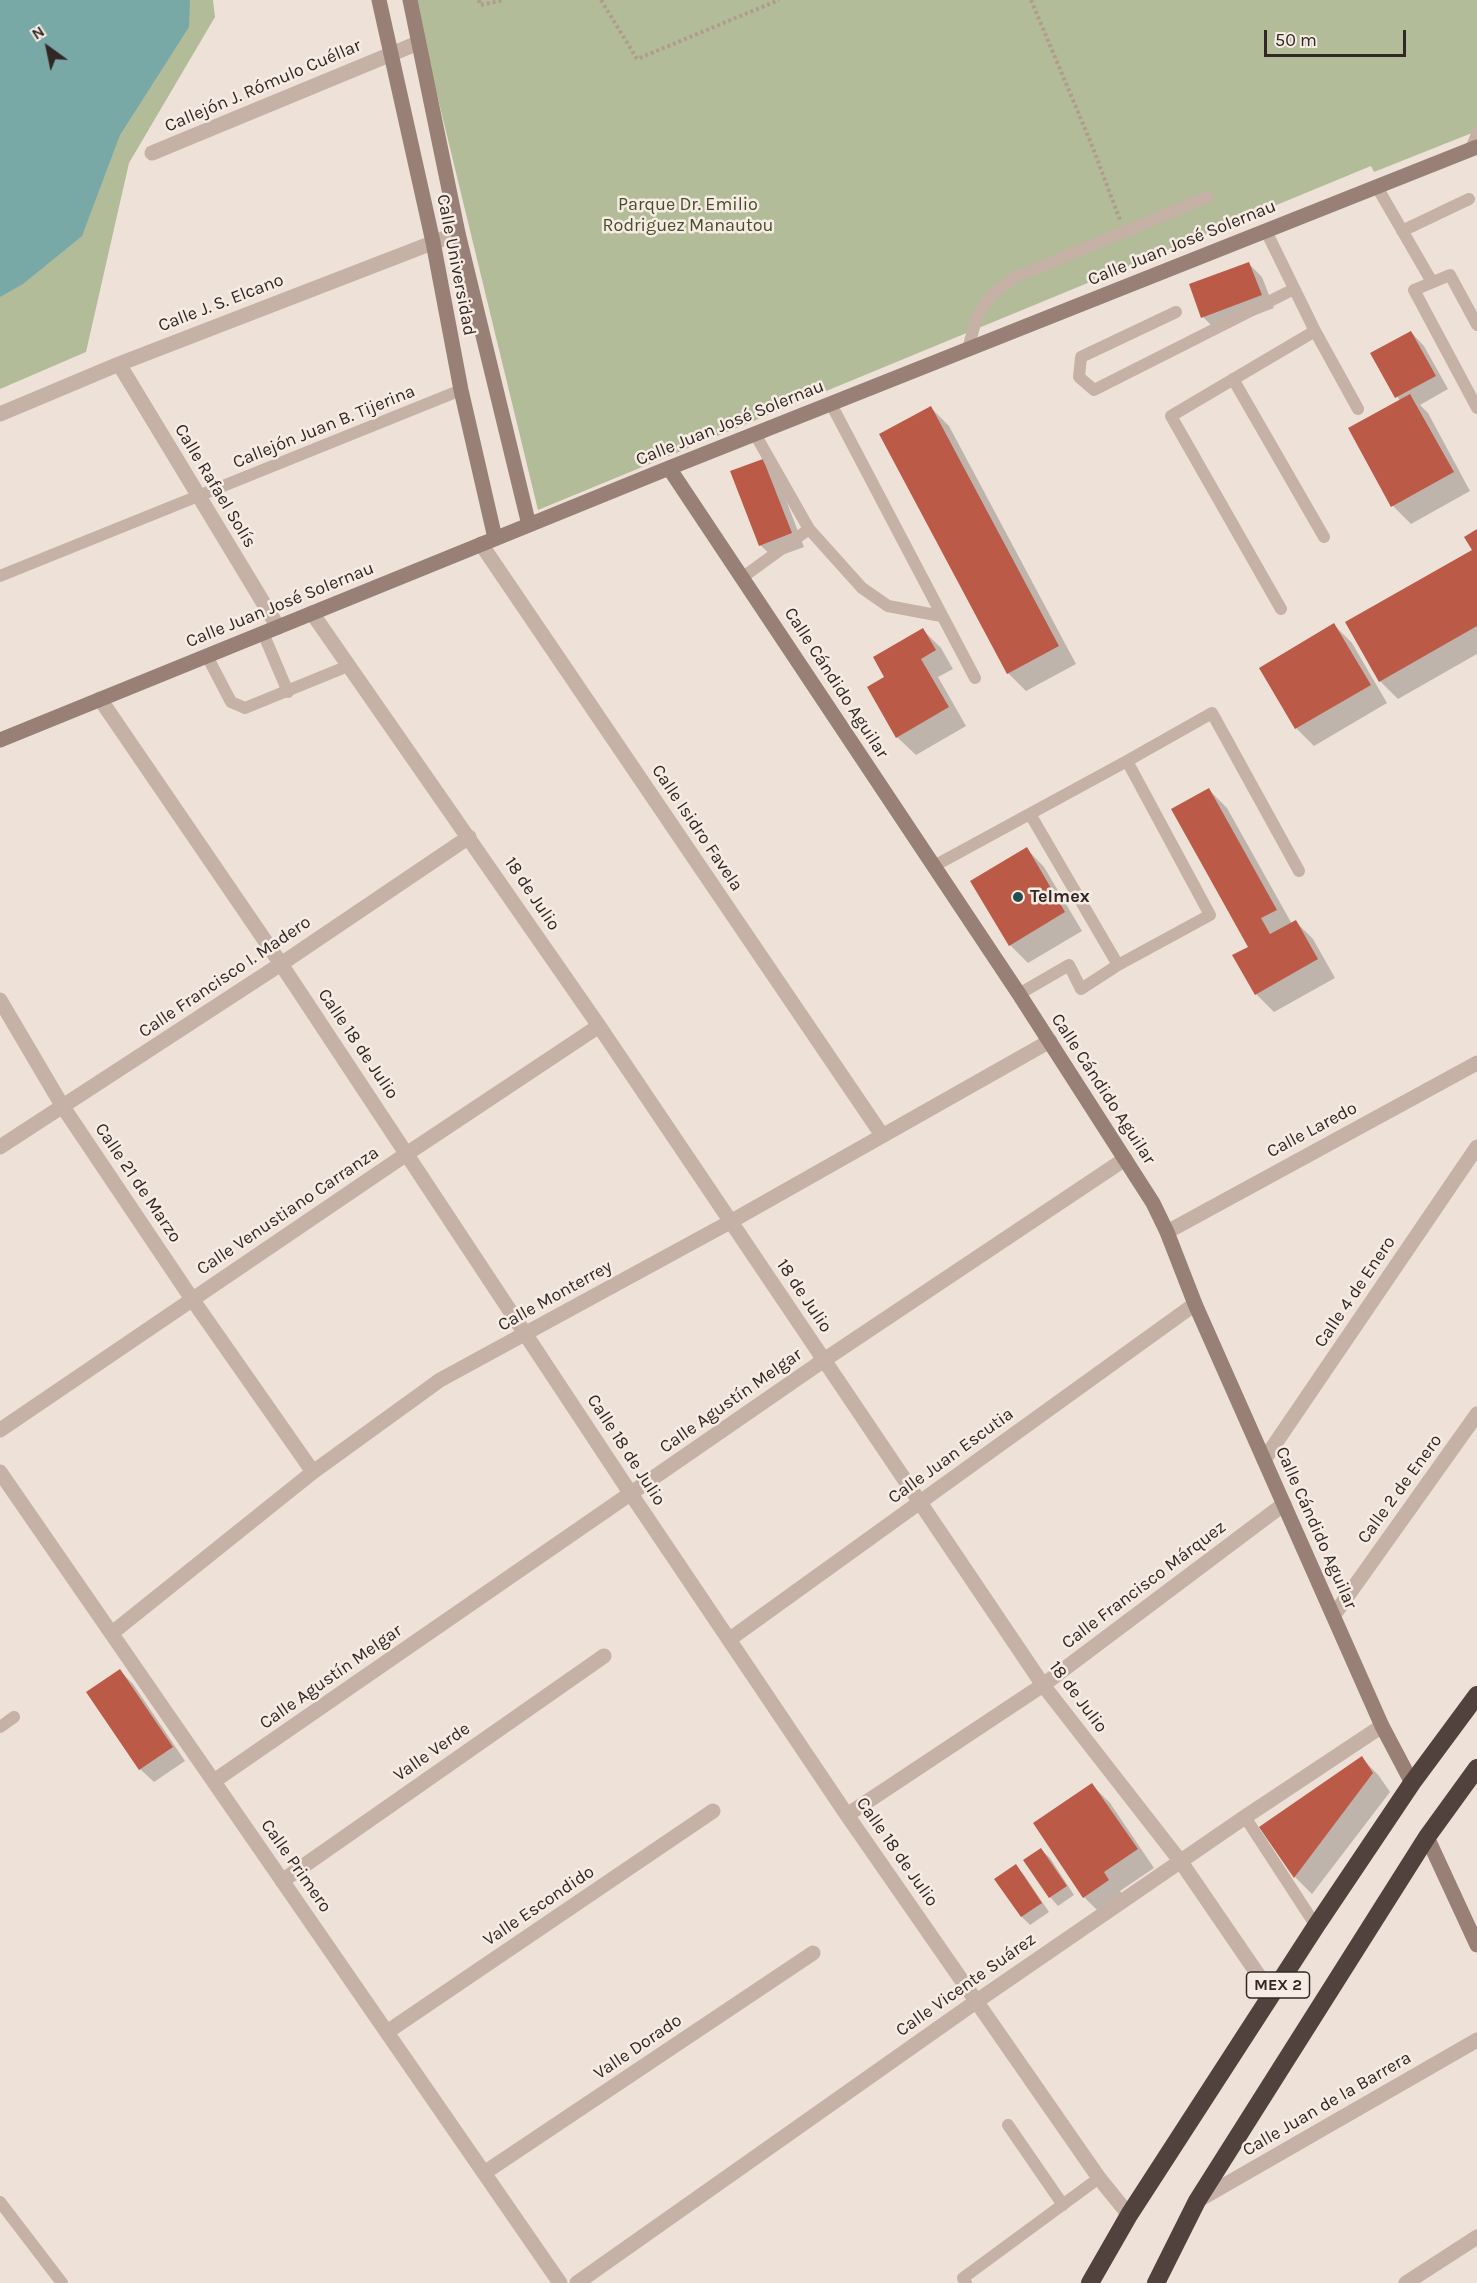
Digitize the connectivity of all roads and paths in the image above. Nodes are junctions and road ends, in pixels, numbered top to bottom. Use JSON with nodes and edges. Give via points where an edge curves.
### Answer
{"nodes":[{"id":1,"x":379,"y":0,"type":"edge"},
{"id":2,"x":410,"y":0,"type":"edge"},
{"id":3,"x":479,"y":0,"type":"edge"},
{"id":4,"x":504,"y":0,"type":"edge"},
{"id":5,"x":601,"y":0,"type":"edge"},
{"id":6,"x":779,"y":0,"type":"edge"},
{"id":7,"x":1031,"y":0,"type":"edge"},
{"id":8,"x":418,"y":43,"type":"junction"},
{"id":9,"x":390,"y":54,"type":"junction"},
{"id":10,"x":1477,"y":134,"type":"edge"},
{"id":11,"x":1474,"y":148,"type":"edge"},
{"id":12,"x":152,"y":153,"type":"dead end"},
{"id":13,"x":1377,"y":187,"type":"junction"},
{"id":14,"x":1208,"y":197,"type":"dead end"},
{"id":15,"x":1469,"y":199,"type":"dead end"},
{"id":16,"x":1266,"y":231,"type":"junction"},
{"id":17,"x":1402,"y":231,"type":"junction"},
{"id":18,"x":458,"y":232,"type":"junction"},
{"id":19,"x":1125,"y":232,"type":"junction"},
{"id":20,"x":433,"y":242,"type":"junction"},
{"id":21,"x":1432,"y":282,"type":"junction"},
{"id":22,"x":1294,"y":289,"type":"junction"},
{"id":23,"x":1176,"y":312,"type":"dead end"},
{"id":24,"x":1477,"y":325,"type":"edge"},
{"id":25,"x":1315,"y":331,"type":"junction"},
{"id":26,"x":968,"y":349,"type":"junction"},
{"id":27,"x":119,"y":364,"type":"junction"},
{"id":28,"x":1233,"y":379,"type":"junction"},
{"id":29,"x":461,"y":390,"type":"junction"},
{"id":30,"x":831,"y":404,"type":"junction"},
{"id":31,"x":1477,"y":408,"type":"edge"},
{"id":32,"x":1358,"y":409,"type":"dead end"},
{"id":33,"x":0,"y":414,"type":"edge"},
{"id":34,"x":755,"y":434,"type":"junction"},
{"id":35,"x":669,"y":468,"type":"junction"},
{"id":36,"x":200,"y":497,"type":"junction"},
{"id":37,"x":529,"y":525,"type":"junction"},
{"id":38,"x":809,"y":529,"type":"junction"},
{"id":39,"x":1324,"y":537,"type":"dead end"},
{"id":40,"x":488,"y":541,"type":"junction"},
{"id":41,"x":0,"y":576,"type":"edge"},
{"id":42,"x":743,"y":577,"type":"junction"},
{"id":43,"x":1281,"y":609,"type":"dead end"},
{"id":44,"x":312,"y":613,"type":"junction"},
{"id":45,"x":941,"y":616,"type":"junction"},
{"id":46,"x":278,"y":627,"type":"junction"},
{"id":47,"x":263,"y":633,"type":"junction"},
{"id":48,"x":207,"y":656,"type":"junction"},
{"id":49,"x":348,"y":666,"type":"junction"},
{"id":50,"x":975,"y":678,"type":"dead end"},
{"id":51,"x":288,"y":692,"type":"junction"},
{"id":52,"x":100,"y":699,"type":"junction"},
{"id":53,"x":0,"y":740,"type":"edge"},
{"id":54,"x":1128,"y":760,"type":"junction"},
{"id":55,"x":1030,"y":814,"type":"junction"},
{"id":56,"x":469,"y":837,"type":"junction"},
{"id":57,"x":934,"y":866,"type":"junction"},
{"id":58,"x":1299,"y":871,"type":"dead end"},
{"id":59,"x":280,"y":964,"type":"junction"},
{"id":60,"x":1118,"y":965,"type":"junction"},
{"id":61,"x":1020,"y":994,"type":"junction"},
{"id":62,"x":3,"y":1010,"type":"edge"},
{"id":63,"x":599,"y":1026,"type":"junction"},
{"id":64,"x":1050,"y":1041,"type":"junction"},
{"id":65,"x":1477,"y":1063,"type":"edge"},
{"id":66,"x":63,"y":1107,"type":"junction"},
{"id":67,"x":882,"y":1135,"type":"junction"},
{"id":68,"x":0,"y":1147,"type":"edge"},
{"id":69,"x":1477,"y":1147,"type":"edge"},
{"id":70,"x":408,"y":1154,"type":"junction"},
{"id":71,"x":1125,"y":1159,"type":"junction"},
{"id":72,"x":730,"y":1222,"type":"junction"},
{"id":73,"x":1167,"y":1232,"type":"junction"},
{"id":74,"x":192,"y":1299,"type":"junction"},
{"id":75,"x":1195,"y":1304,"type":"junction"},
{"id":76,"x":527,"y":1334,"type":"junction"},
{"id":77,"x":824,"y":1360,"type":"junction"},
{"id":78,"x":1477,"y":1414,"type":"edge"},
{"id":79,"x":0,"y":1430,"type":"edge"},
{"id":80,"x":1264,"y":1460,"type":"junction"},
{"id":81,"x":0,"y":1472,"type":"edge"},
{"id":82,"x":313,"y":1472,"type":"junction"},
{"id":83,"x":631,"y":1494,"type":"junction"},
{"id":84,"x":920,"y":1502,"type":"junction"},
{"id":85,"x":1284,"y":1504,"type":"junction"},
{"id":86,"x":1334,"y":1615,"type":"junction"},
{"id":87,"x":112,"y":1633,"type":"junction"},
{"id":88,"x":730,"y":1639,"type":"junction"},
{"id":89,"x":604,"y":1656,"type":"dead end"},
{"id":90,"x":1043,"y":1685,"type":"junction"},
{"id":91,"x":1477,"y":1695,"type":"edge"},
{"id":92,"x":14,"y":1717,"type":"dead end"},
{"id":93,"x":0,"y":1726,"type":"edge"},
{"id":94,"x":1382,"y":1726,"type":"junction"},
{"id":95,"x":1477,"y":1768,"type":"edge"},
{"id":96,"x":214,"y":1781,"type":"junction"},
{"id":97,"x":1412,"y":1783,"type":"junction"},
{"id":98,"x":713,"y":1811,"type":"dead end"},
{"id":99,"x":847,"y":1815,"type":"junction"},
{"id":100,"x":1245,"y":1817,"type":"junction"},
{"id":101,"x":1427,"y":1837,"type":"junction"},
{"id":102,"x":1181,"y":1862,"type":"junction"},
{"id":103,"x":282,"y":1881,"type":"junction"},
{"id":104,"x":1316,"y":1926,"type":"junction"},
{"id":105,"x":1477,"y":1945,"type":"edge"},
{"id":106,"x":813,"y":1953,"type":"dead end"},
{"id":107,"x":1272,"y":1995,"type":"junction"},
{"id":108,"x":976,"y":2001,"type":"junction"},
{"id":109,"x":387,"y":2032,"type":"junction"},
{"id":110,"x":1477,"y":2040,"type":"edge"},
{"id":111,"x":1008,"y":2126,"type":"dead end"},
{"id":112,"x":484,"y":2173,"type":"junction"},
{"id":113,"x":1099,"y":2178,"type":"junction"},
{"id":114,"x":1197,"y":2201,"type":"junction"},
{"id":115,"x":0,"y":2202,"type":"edge"},
{"id":116,"x":1063,"y":2205,"type":"junction"},
{"id":117,"x":1129,"y":2215,"type":"junction"},
{"id":118,"x":1477,"y":2237,"type":"edge"},
{"id":119,"x":62,"y":2283,"type":"edge"},
{"id":120,"x":560,"y":2283,"type":"edge"},
{"id":121,"x":577,"y":2283,"type":"edge"},
{"id":122,"x":966,"y":2283,"type":"edge"},
{"id":123,"x":1090,"y":2283,"type":"edge"},
{"id":124,"x":1156,"y":2283,"type":"edge"},
{"id":125,"x":1406,"y":2283,"type":"edge"}],
"edges":[{"from":1,"to":9,"type":"street","name":"Calle Universidad"},
{"from":2,"to":8,"type":"street","name":"Calle Universidad"},
{"from":3,"to":4,"type":"path","via":[[480,5]]},
{"from":5,"to":6,"type":"path","via":[[637,59]]},
{"from":7,"to":19,"type":"path"},
{"from":8,"to":9,"type":"street","name":"Callejón J. Rómulo Cuéllar"},
{"from":8,"to":18,"type":"street","name":"Calle Universidad"},
{"from":9,"to":12,"type":"street","name":"Callejón J. Rómulo Cuéllar"},
{"from":9,"to":20,"type":"street","name":"Calle Universidad"},
{"from":10,"to":11,"type":"lane"},
{"from":11,"to":13,"type":"street","name":"Calle Juan José Solernau"},
{"from":13,"to":16,"type":"street","name":"Calle Juan José Solernau"},
{"from":13,"to":17,"type":"lane"},
{"from":14,"to":19,"type":"lane"},
{"from":15,"to":17,"type":"lane"},
{"from":16,"to":22,"type":"lane"},
{"from":16,"to":26,"type":"street","name":"Calle Juan José Solernau"},
{"from":17,"to":21,"type":"lane"},
{"from":18,"to":20,"type":"street","name":"Calle J. S. Elcano"},
{"from":18,"to":37,"type":"street","name":"Calle Universidad"},
{"from":19,"to":26,"type":"lane","via":[[1016,277],[992,294],[977,316]]},
{"from":20,"to":27,"type":"street","name":"Calle J. S. Elcano"},
{"from":20,"to":29,"type":"street","name":"Calle Universidad"},
{"from":21,"to":24,"type":"lane","via":[[1450,275]]},
{"from":21,"to":31,"type":"lane","via":[[1413,290]]},
{"from":22,"to":23,"type":"lane","via":[[1094,390],[1079,377],[1081,357]]},
{"from":22,"to":25,"type":"lane"},
{"from":25,"to":28,"type":"lane"},
{"from":25,"to":32,"type":"lane"},
{"from":26,"to":30,"type":"street","name":"Calle Juan José Solernau"},
{"from":27,"to":33,"type":"street","name":"Calle J. S. Elcano"},
{"from":27,"to":36,"type":"street","name":"Calle Rafael Solís"},
{"from":28,"to":39,"type":"lane"},
{"from":28,"to":43,"type":"lane","via":[[1171,416]]},
{"from":29,"to":36,"type":"lane","name":"Callejón Juan B. Tijerina"},
{"from":29,"to":40,"type":"street","name":"Calle Universidad"},
{"from":30,"to":34,"type":"street","name":"Calle Juan José Solernau"},
{"from":30,"to":45,"type":"lane"},
{"from":34,"to":35,"type":"street","name":"Calle Juan José Solernau"},
{"from":34,"to":38,"type":"lane"},
{"from":35,"to":37,"type":"street","name":"Calle Juan José Solernau"},
{"from":35,"to":42,"type":"street","name":"Calle Cándido Aguilar"},
{"from":36,"to":41,"type":"lane","name":"Callejón Juan B. Tijerina"},
{"from":36,"to":46,"type":"street","name":"Calle Rafael Solís"},
{"from":37,"to":40,"type":"street","name":"Calle Juan José Solernau"},
{"from":38,"to":42,"type":"lane"},
{"from":38,"to":45,"type":"lane","via":[[862,588],[888,606]]},
{"from":40,"to":44,"type":"street","name":"Calle Juan José Solernau"},
{"from":40,"to":67,"type":"street","name":"Calle Isidro Favela"},
{"from":42,"to":57,"type":"street","name":"Calle Cándido Aguilar"},
{"from":44,"to":46,"type":"street","name":"Calle Juan José Solernau"},
{"from":44,"to":49,"type":"street","name":"18 de Julio"},
{"from":45,"to":50,"type":"lane"},
{"from":46,"to":47,"type":"street","name":"Calle Juan José Solernau"},
{"from":47,"to":48,"type":"street","name":"Calle Juan José Solernau"},
{"from":47,"to":51,"type":"lane"},
{"from":48,"to":51,"type":"lane","via":[[231,702],[245,708]]},
{"from":48,"to":52,"type":"street","name":"Calle Juan José Solernau"},
{"from":49,"to":51,"type":"lane"},
{"from":49,"to":56,"type":"street","name":"18 de Julio"},
{"from":52,"to":53,"type":"street","name":"Calle Juan José Solernau"},
{"from":52,"to":59,"type":"street","name":"Calle 18 de Julio"},
{"from":54,"to":55,"type":"lane"},
{"from":54,"to":58,"type":"lane","via":[[1212,713]]},
{"from":54,"to":60,"type":"lane","via":[[1210,915]]},
{"from":55,"to":57,"type":"lane"},
{"from":55,"to":60,"type":"lane"},
{"from":56,"to":59,"type":"street","name":"Calle Francisco I. Madero"},
{"from":56,"to":63,"type":"street","name":"18 de Julio"},
{"from":57,"to":61,"type":"street","name":"Calle Cándido Aguilar"},
{"from":59,"to":66,"type":"street","name":"Calle Francisco I. Madero"},
{"from":59,"to":70,"type":"street","name":"Calle 18 de Julio"},
{"from":60,"to":61,"type":"lane","via":[[1081,989],[1070,965]]},
{"from":61,"to":64,"type":"street","name":"Calle Cándido Aguilar"},
{"from":62,"to":66,"type":"street","name":"Calle 21 de Marzo"},
{"from":63,"to":70,"type":"street","name":"Calle Venustiano Carranza"},
{"from":63,"to":72,"type":"street","name":"18 de Julio"},
{"from":64,"to":67,"type":"street","name":"Calle Monterrey"},
{"from":64,"to":71,"type":"street","name":"Calle Cándido Aguilar"},
{"from":65,"to":73,"type":"street","name":"Calle Laredo"},
{"from":66,"to":68,"type":"street","name":"Calle Francisco I. Madero"},
{"from":66,"to":74,"type":"street","name":"Calle 21 de Marzo"},
{"from":67,"to":72,"type":"street","name":"Calle Monterrey"},
{"from":69,"to":80,"type":"street","name":"Calle 4 de Enero"},
{"from":70,"to":74,"type":"street","name":"Calle Venustiano Carranza"},
{"from":70,"to":76,"type":"street","name":"Calle 18 de Julio"},
{"from":71,"to":73,"type":"street","name":"Calle Cándido Aguilar"},
{"from":71,"to":77,"type":"street","name":"Calle Agustín Melgar"},
{"from":72,"to":76,"type":"street","name":"Calle Monterrey"},
{"from":72,"to":77,"type":"street","name":"18 de Julio"},
{"from":73,"to":75,"type":"street","name":"Calle Cándido Aguilar"},
{"from":74,"to":79,"type":"street","name":"Calle Venustiano Carranza"},
{"from":74,"to":82,"type":"street","name":"Calle 21 de Marzo"},
{"from":75,"to":80,"type":"street","name":"Calle Cándido Aguilar"},
{"from":75,"to":84,"type":"street","name":"Calle Juan Escutia"},
{"from":76,"to":82,"type":"street","name":"Calle Monterrey","via":[[440,1380]]},
{"from":76,"to":83,"type":"street","name":"Calle 18 de Julio"},
{"from":77,"to":83,"type":"street","name":"Calle Agustín Melgar"},
{"from":77,"to":84,"type":"street","name":"18 de Julio"},
{"from":78,"to":86,"type":"street","name":"Calle 2 de Enero"},
{"from":80,"to":85,"type":"street","name":"Calle Cándido Aguilar"},
{"from":81,"to":87,"type":"street","name":"Calle Primero"},
{"from":82,"to":87,"type":"street","name":"Calle Monterrey"},
{"from":83,"to":88,"type":"street","name":"Calle 18 de Julio"},
{"from":83,"to":96,"type":"street","name":"Calle Agustín Melgar"},
{"from":84,"to":88,"type":"street","name":"Calle Juan Escutia"},
{"from":84,"to":90,"type":"street","name":"18 de Julio"},
{"from":85,"to":86,"type":"street","name":"Calle Cándido Aguilar"},
{"from":85,"to":90,"type":"street","name":"Calle Francisco Márquez"},
{"from":86,"to":94,"type":"street","name":"Calle Cándido Aguilar"},
{"from":87,"to":96,"type":"street","name":"Calle Primero"},
{"from":88,"to":99,"type":"street","name":"Calle 18 de Julio"},
{"from":89,"to":103,"type":"street","name":"Valle Verde"},
{"from":90,"to":99,"type":"street","name":"Calle Francisco Márquez"},
{"from":90,"to":102,"type":"street","name":"18 de Julio"},
{"from":91,"to":97,"type":"highway","number":"MEX 2"},
{"from":92,"to":93,"type":"lane"},
{"from":94,"to":97,"type":"street","name":"Calle Cándido Aguilar"},
{"from":94,"to":100,"type":"street","name":"Calle Vicente Suárez"},
{"from":95,"to":101,"type":"highway","number":"MEX 2"},
{"from":96,"to":103,"type":"street","name":"Calle Primero"},
{"from":97,"to":104,"type":"highway","number":"MEX 2"},
{"from":98,"to":109,"type":"street","name":"Valle Escondido"},
{"from":99,"to":108,"type":"street","name":"Calle 18 de Julio"},
{"from":100,"to":102,"type":"street","name":"Calle Vicente Suárez"},
{"from":100,"to":104,"type":"lane"},
{"from":101,"to":105,"type":"street"},
{"from":101,"to":114,"type":"highway","number":"MEX 2"},
{"from":102,"to":107,"type":"street","name":"18 de Julio"},
{"from":102,"to":108,"type":"street","name":"Calle Vicente Suárez"},
{"from":103,"to":109,"type":"street","name":"Calle Primero"},
{"from":104,"to":107,"type":"highway","number":"MEX 2"},
{"from":106,"to":112,"type":"street","name":"Valle Dorado"},
{"from":107,"to":117,"type":"highway","number":"MEX 2"},
{"from":108,"to":113,"type":"street","name":"Calle 18 de Julio"},
{"from":108,"to":121,"type":"street","name":"Calle Vicente Suárez"},
{"from":109,"to":112,"type":"street","name":"Calle Primero"},
{"from":110,"to":114,"type":"street","name":"Calle Juan de la Barrera"},
{"from":111,"to":116,"type":"lane"},
{"from":112,"to":120,"type":"street","name":"Calle Primero"},
{"from":113,"to":116,"type":"lane"},
{"from":113,"to":117,"type":"street","name":"Calle 18 de Julio"},
{"from":114,"to":124,"type":"highway","number":"MEX 2"},
{"from":115,"to":119,"type":"lane"},
{"from":116,"to":122,"type":"lane","via":[[963,2278]]},
{"from":117,"to":123,"type":"highway","number":"MEX 2"},
{"from":118,"to":125,"type":"street"}]}
